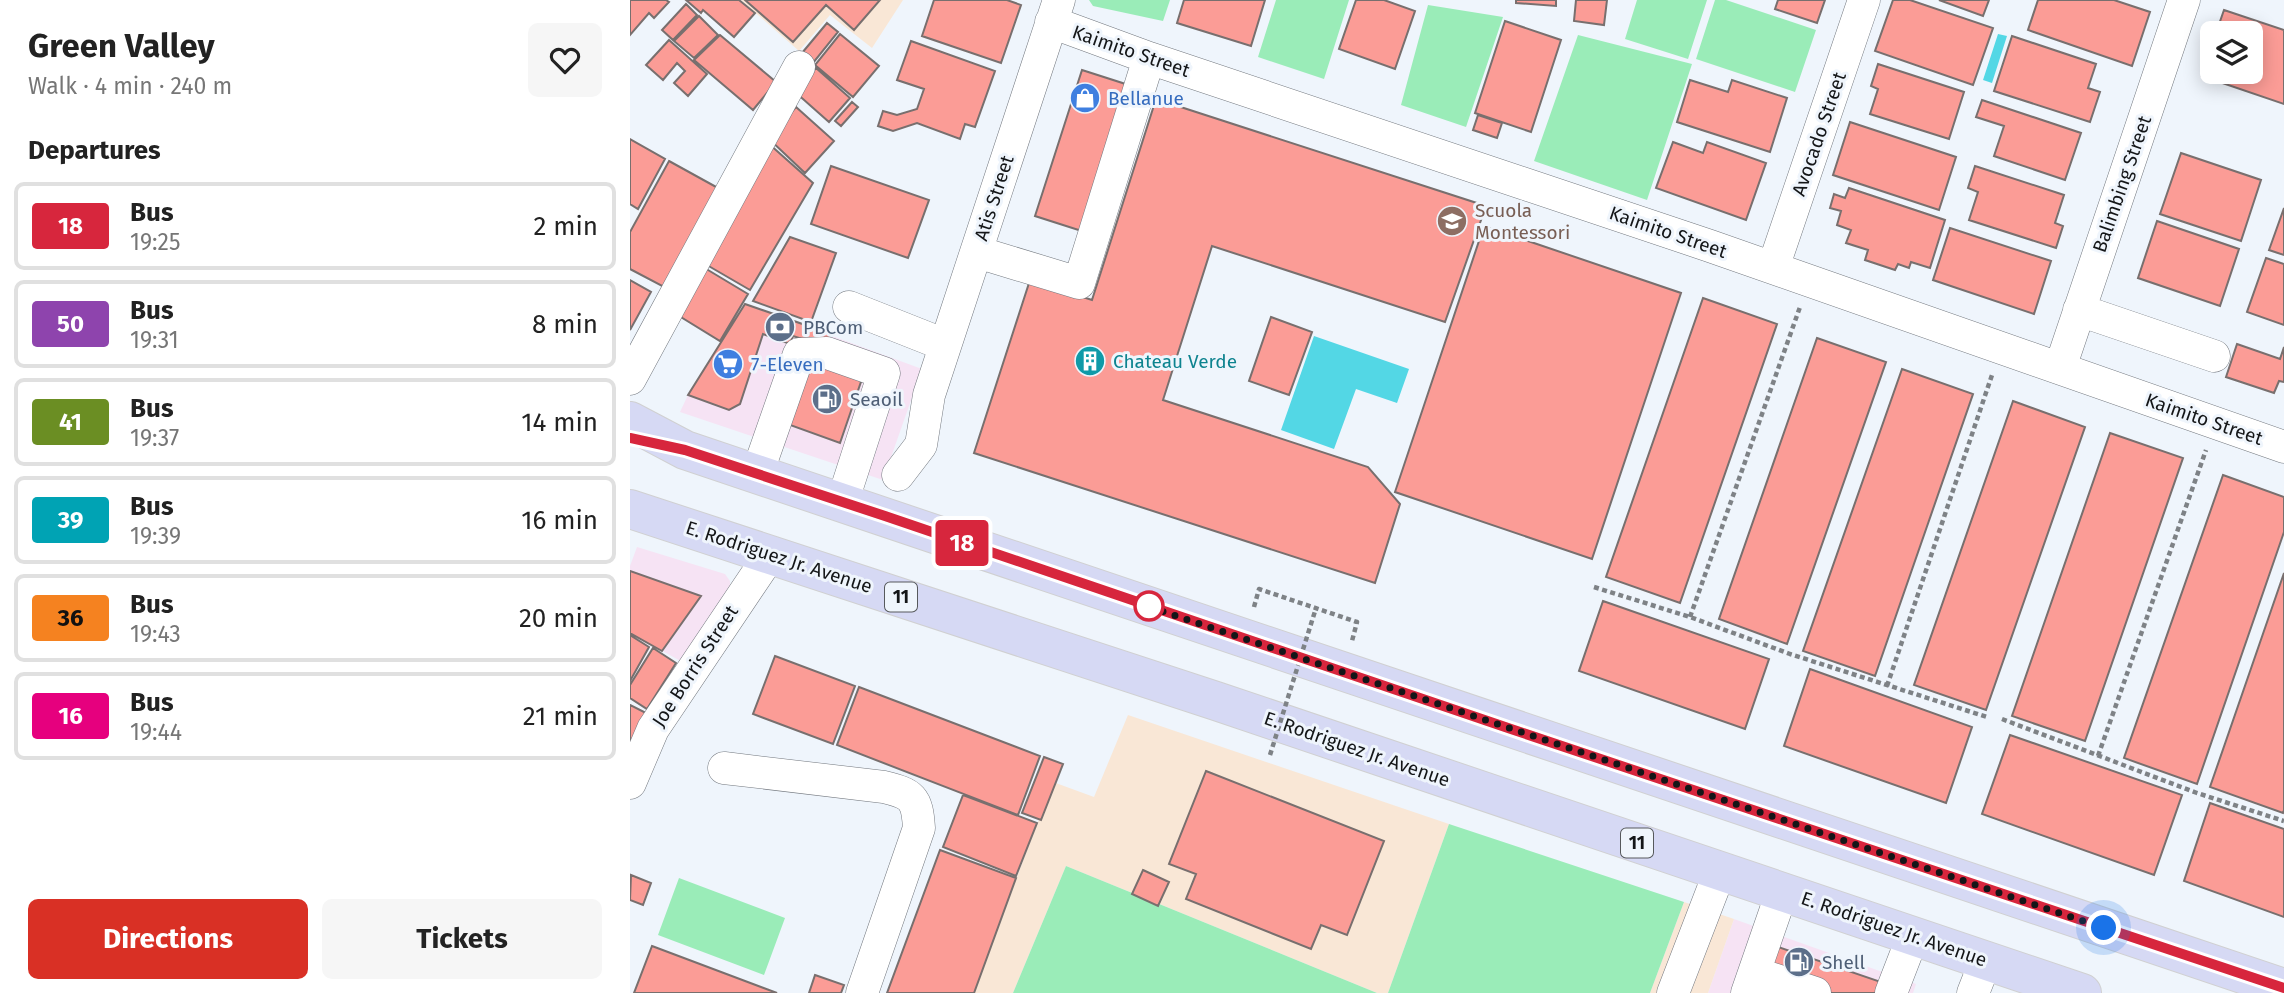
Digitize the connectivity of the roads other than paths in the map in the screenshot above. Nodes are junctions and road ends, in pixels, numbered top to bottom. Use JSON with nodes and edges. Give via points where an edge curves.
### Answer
{"nodes":[{"id":1,"x":1864,"y":0,"type":"edge"},
{"id":2,"x":2184,"y":0,"type":"edge"},
{"id":3,"x":1055,"y":11,"type":"edge"},
{"id":4,"x":1149,"y":58,"type":"junction"},
{"id":5,"x":799,"y":67,"type":"dead end"},
{"id":6,"x":977,"y":252,"type":"junction"},
{"id":7,"x":1773,"y":268,"type":"junction"},
{"id":8,"x":849,"y":307,"type":"dead end"},
{"id":9,"x":2080,"y":310,"type":"junction"},
{"id":10,"x":945,"y":345,"type":"junction"},
{"id":11,"x":2214,"y":356,"type":"dead end"},
{"id":12,"x":2060,"y":368,"type":"junction"},
{"id":13,"x":630,"y":379,"type":"edge"},
{"id":14,"x":630,"y":421,"type":"edge"},
{"id":15,"x":630,"y":438,"type":"edge"},
{"id":16,"x":2284,"y":447,"type":"edge"},
{"id":17,"x":685,"y":450,"type":"junction"},
{"id":18,"x":757,"y":474,"type":"junction"},
{"id":19,"x":842,"y":503,"type":"junction"},
{"id":20,"x":630,"y":509,"type":"edge"},
{"id":21,"x":885,"y":516,"type":"junction"},
{"id":22,"x":770,"y":555,"type":"junction"},
{"id":23,"x":724,"y":768,"type":"dead end"},
{"id":24,"x":630,"y":783,"type":"edge"},
{"id":25,"x":1720,"y":871,"type":"junction"},
{"id":26,"x":1782,"y":892,"type":"junction"},
{"id":27,"x":1913,"y":936,"type":"junction"},
{"id":28,"x":1980,"y":977,"type":"edge"},
{"id":29,"x":1751,"y":983,"type":"edge"},
{"id":30,"x":2284,"y":988,"type":"edge"},
{"id":31,"x":862,"y":993,"type":"edge"},
{"id":32,"x":1674,"y":993,"type":"edge"},
{"id":33,"x":1815,"y":993,"type":"edge"},
{"id":34,"x":1891,"y":993,"type":"edge"},
{"id":35,"x":2082,"y":993,"type":"edge"}],
"edges":[{"from":1,"to":7,"type":"street","name":"Avocado Street"},
{"from":2,"to":9,"type":"street","name":"Balimbing Street"},
{"from":3,"to":4,"type":"street","name":"Kaimito Street"},
{"from":3,"to":6,"type":"street","name":"Atis Street"},
{"from":4,"to":6,"type":"street","via":[[1079,283]]},
{"from":4,"to":7,"type":"street","name":"Kaimito Street"},
{"from":5,"to":13,"type":"street"},
{"from":6,"to":10,"type":"street","name":"Atis Street"},
{"from":7,"to":12,"type":"street","name":"Kaimito Street"},
{"from":8,"to":10,"type":"street"},
{"from":9,"to":11,"type":"street"},
{"from":9,"to":12,"type":"street","name":"Balimbing Street"},
{"from":10,"to":21,"type":"street","name":"Atis Street","via":[[929,395],[921,445],[898,475]]},
{"from":12,"to":16,"type":"street","name":"Kaimito Street"},
{"from":14,"to":17,"type":"main road"},
{"from":15,"to":17,"type":"main road"},
{"from":17,"to":18,"type":"main road"},
{"from":18,"to":19,"type":"main road"},
{"from":18,"to":19,"type":"street","via":[[799,354],[827,353],[884,373]]},
{"from":19,"to":21,"type":"main road"},
{"from":20,"to":22,"type":"main road","name":"E. Rodriguez Jr. Avenue","number":"11"},
{"from":21,"to":30,"type":"main road"},
{"from":22,"to":24,"type":"street","name":"Joe Borris Street","via":[[653,729]]},
{"from":22,"to":25,"type":"main road","name":"E. Rodriguez Jr. Avenue","number":"11"},
{"from":23,"to":31,"type":"street","via":[[884,787],[908,793],[915,801],[919,828]]},
{"from":25,"to":26,"type":"main road","name":"E. Rodriguez Jr. Avenue","number":"11"},
{"from":25,"to":32,"type":"street"},
{"from":26,"to":27,"type":"main road","name":"E. Rodriguez Jr. Avenue","number":"11"},
{"from":26,"to":29,"type":"street"},
{"from":27,"to":28,"type":"main road","name":"E. Rodriguez Jr. Avenue","number":"11"},
{"from":27,"to":34,"type":"street"},
{"from":28,"to":35,"type":"main road","name":"E. Rodriguez Jr. Avenue","number":"11"},
{"from":29,"to":33,"type":"street"}]}
